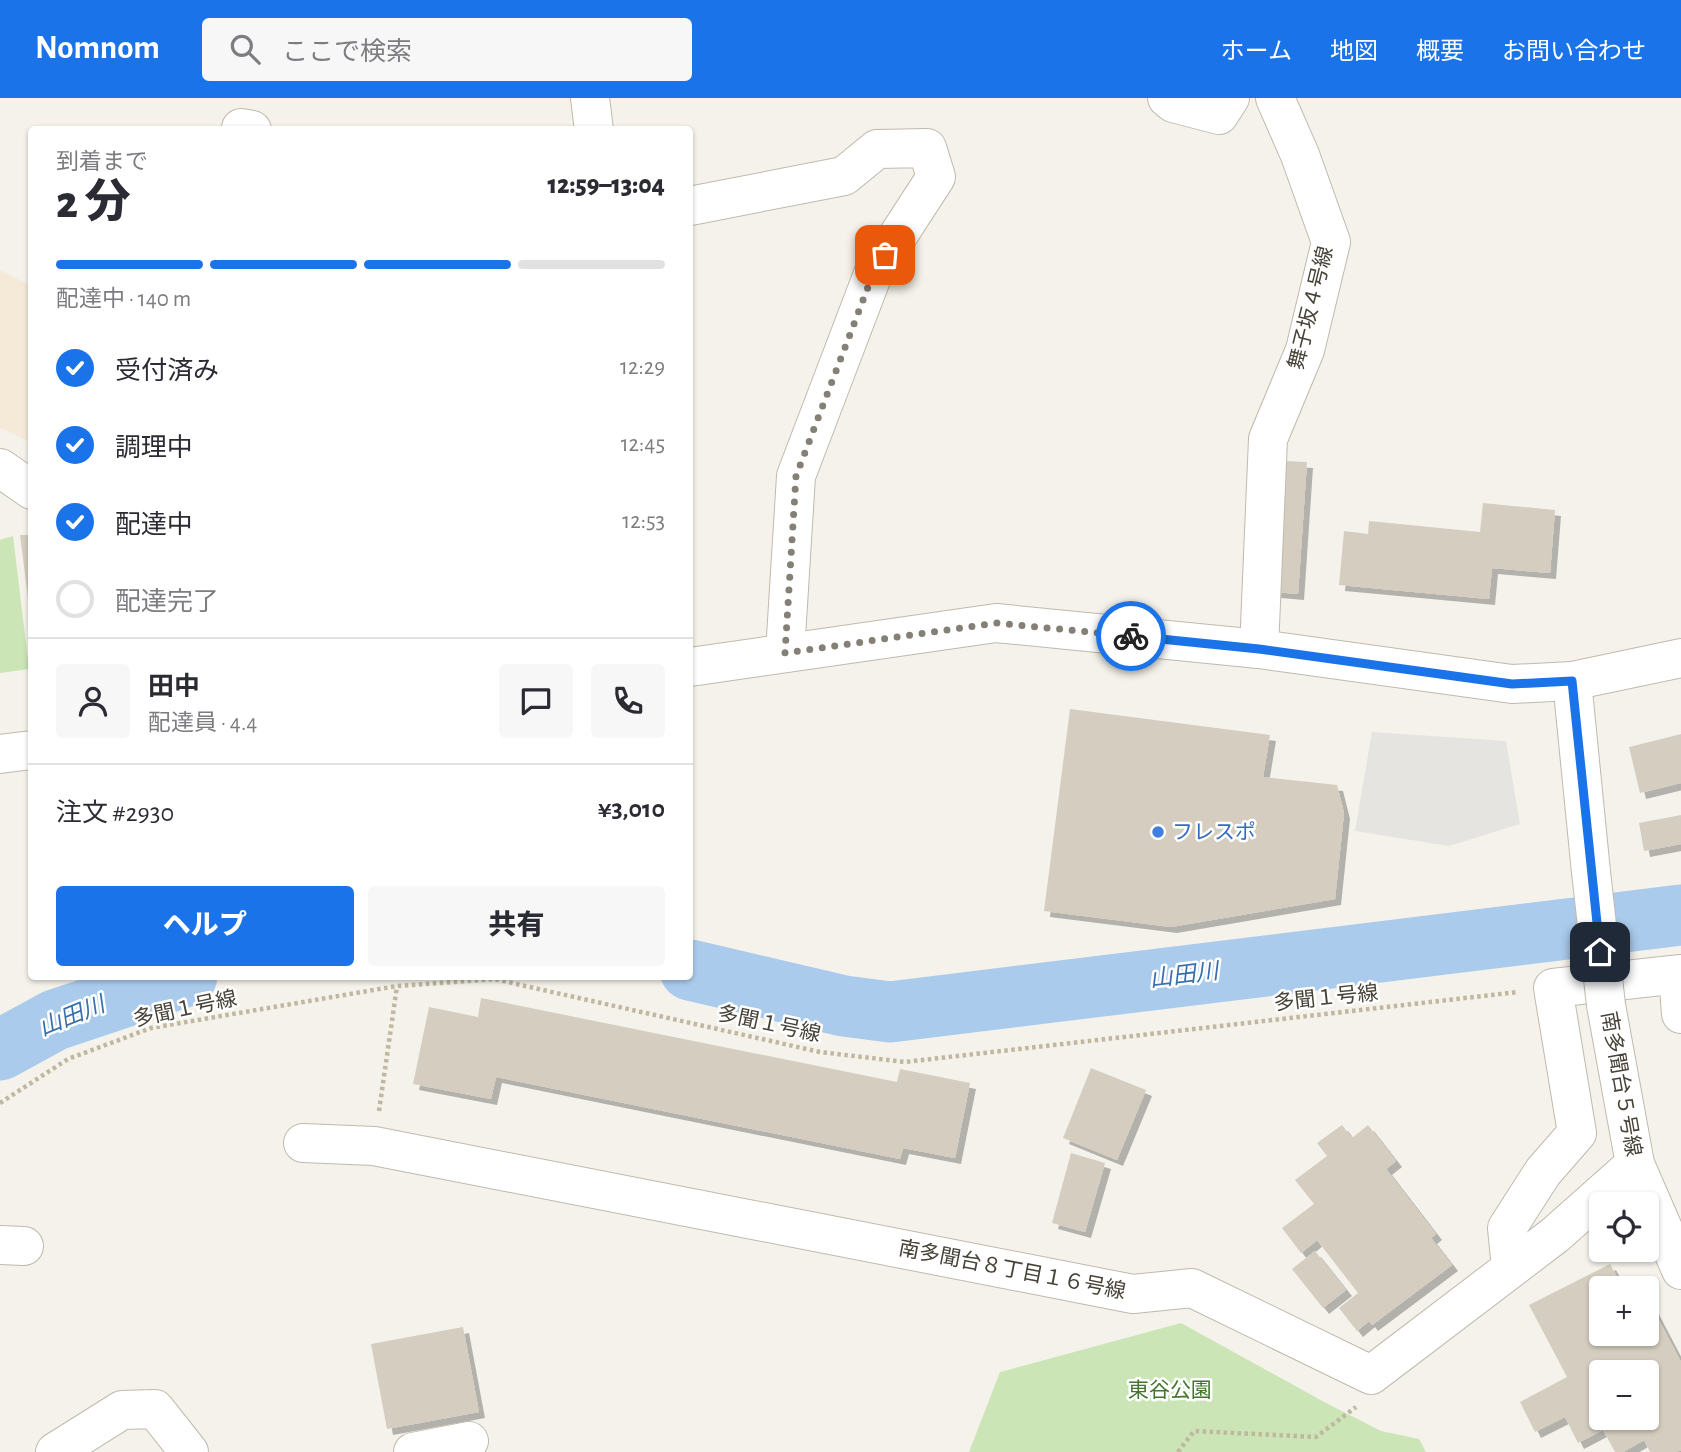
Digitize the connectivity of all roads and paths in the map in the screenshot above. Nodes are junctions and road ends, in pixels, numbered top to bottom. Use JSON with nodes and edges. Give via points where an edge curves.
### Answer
{"nodes":[{"id":1,"x":590,"y":98,"type":"edge"},
{"id":2,"x":1167,"y":98,"type":"edge"},
{"id":3,"x":1230,"y":98,"type":"edge"},
{"id":4,"x":1275,"y":98,"type":"edge"},
{"id":5,"x":594,"y":126,"type":"edge"},
{"id":6,"x":693,"y":205,"type":"edge"},
{"id":7,"x":0,"y":468,"type":"edge"},
{"id":8,"x":28,"y":487,"type":"edge"},
{"id":9,"x":1259,"y":649,"type":"junction"},
{"id":10,"x":785,"y":653,"type":"junction"},
{"id":11,"x":1681,"y":658,"type":"edge"},
{"id":12,"x":693,"y":667,"type":"edge"},
{"id":13,"x":1572,"y":681,"type":"junction"},
{"id":14,"x":28,"y":750,"type":"edge"},
{"id":15,"x":0,"y":754,"type":"edge"},
{"id":16,"x":1680,"y":974,"type":"edge"},
{"id":17,"x":480,"y":980,"type":"edge"},
{"id":18,"x":498,"y":980,"type":"edge"},
{"id":19,"x":397,"y":986,"type":"junction"},
{"id":20,"x":1553,"y":988,"type":"junction"},
{"id":21,"x":1681,"y":1014,"type":"edge"},
{"id":22,"x":0,"y":1103,"type":"edge"},
{"id":23,"x":303,"y":1143,"type":"dead end"},
{"id":24,"x":374,"y":1146,"type":"junction"},
{"id":25,"x":1634,"y":1164,"type":"junction"},
{"id":26,"x":1511,"y":1268,"type":"junction"},
{"id":27,"x":1681,"y":1270,"type":"edge"},
{"id":28,"x":1371,"y":1375,"type":"junction"},
{"id":29,"x":469,"y":1441,"type":"dead end"},
{"id":30,"x":55,"y":1452,"type":"edge"},
{"id":31,"x":189,"y":1452,"type":"edge"},
{"id":32,"x":413,"y":1452,"type":"edge"},
{"id":33,"x":1178,"y":1452,"type":"edge"}],
"edges":[{"from":1,"to":5,"type":"street"},
{"from":2,"to":3,"type":"street","via":[[1219,115]]},
{"from":4,"to":9,"type":"street","name":"舞子坂４号線","via":[[1331,242],[1305,350],[1268,439]]},
{"from":6,"to":10,"type":"street","via":[[844,176],[877,149],[927,148],[936,177],[873,274],[796,476]]},
{"from":7,"to":8,"type":"street"},
{"from":9,"to":10,"type":"street","via":[[996,623]]},
{"from":9,"to":13,"type":"street","via":[[1512,684]]},
{"from":10,"to":12,"type":"street"},
{"from":11,"to":13,"type":"street"},
{"from":13,"to":25,"type":"street","name":"南多聞台５号線","bridge":true,"via":[[1606,1005]]},
{"from":14,"to":15,"type":"street"},
{"from":16,"to":20,"type":"street"},
{"from":16,"to":21,"type":"street"},
{"from":17,"to":19,"type":"path","name":"多聞１号線"},
{"from":18,"to":20,"type":"path","name":"多聞１号線","via":[[820,1052],[905,1062]]},
{"from":19,"to":22,"type":"path","name":"多聞１号線","via":[[151,1028],[68,1059]]},
{"from":19,"to":24,"type":"path"},
{"from":20,"to":26,"type":"street","via":[[1577,1133],[1543,1172],[1507,1228]]},
{"from":23,"to":24,"type":"street","name":"南多聞台８丁目１６号線"},
{"from":24,"to":28,"type":"street","name":"南多聞台８丁目１６号線","via":[[1133,1294],[1192,1288]]},
{"from":25,"to":26,"type":"street"},
{"from":25,"to":27,"type":"street","name":"南多聞台５号線"},
{"from":26,"to":28,"type":"street"},
{"from":28,"to":33,"type":"path","via":[[1364,1402],[1316,1437],[1194,1431]]},
{"from":29,"to":32,"type":"street"},
{"from":30,"to":31,"type":"street","via":[[122,1410],[155,1409]]}]}
